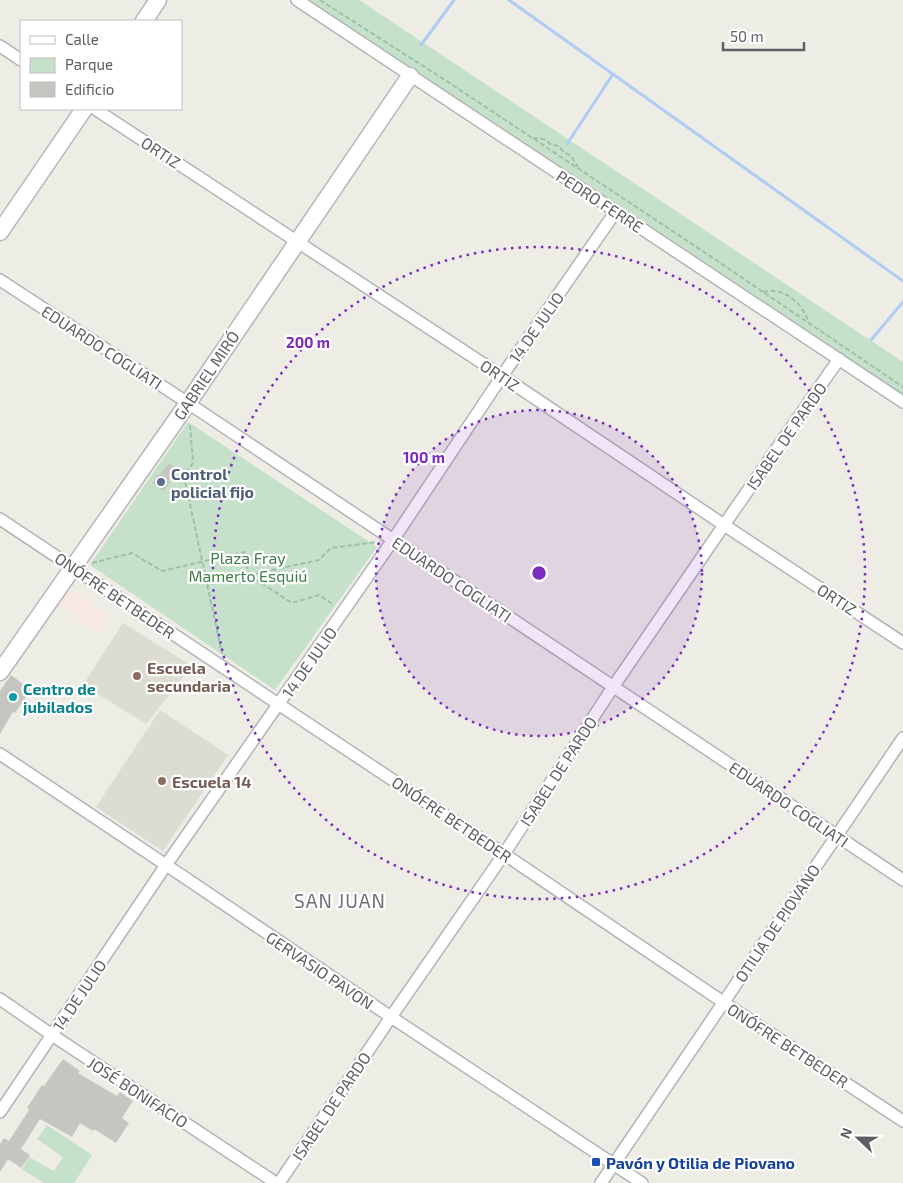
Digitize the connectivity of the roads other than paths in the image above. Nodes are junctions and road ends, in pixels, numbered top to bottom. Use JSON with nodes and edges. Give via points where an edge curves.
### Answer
{"nodes":[{"id":1,"x":158,"y":0,"type":"edge"},
{"id":2,"x":297,"y":0,"type":"edge"},
{"id":3,"x":145,"y":20,"type":"edge"},
{"id":4,"x":0,"y":46,"type":"edge"},
{"id":5,"x":20,"y":59,"type":"edge"},
{"id":6,"x":410,"y":76,"type":"junction"},
{"id":7,"x":83,"y":110,"type":"edge"},
{"id":8,"x":97,"y":110,"type":"edge"},
{"id":9,"x":616,"y":211,"type":"junction"},
{"id":10,"x":0,"y":232,"type":"edge"},
{"id":11,"x":297,"y":241,"type":"junction"},
{"id":12,"x":0,"y":280,"type":"edge"},
{"id":13,"x":840,"y":360,"type":"junction"},
{"id":14,"x":502,"y":376,"type":"junction"},
{"id":15,"x":188,"y":402,"type":"junction"},
{"id":16,"x":903,"y":402,"type":"edge"},
{"id":17,"x":0,"y":519,"type":"edge"},
{"id":18,"x":724,"y":525,"type":"junction"},
{"id":19,"x":393,"y":540,"type":"junction"},
{"id":20,"x":73,"y":567,"type":"junction"},
{"id":21,"x":903,"y":643,"type":"edge"},
{"id":22,"x":0,"y":672,"type":"edge"},
{"id":23,"x":613,"y":687,"type":"junction"},
{"id":24,"x":279,"y":704,"type":"junction"},
{"id":25,"x":903,"y":738,"type":"edge"},
{"id":26,"x":0,"y":754,"type":"edge"},
{"id":27,"x":836,"y":836,"type":"junction"},
{"id":28,"x":504,"y":854,"type":"junction"},
{"id":29,"x":166,"y":865,"type":"junction"},
{"id":30,"x":903,"y":880,"type":"edge"},
{"id":31,"x":0,"y":999,"type":"edge"},
{"id":32,"x":723,"y":1002,"type":"junction"},
{"id":33,"x":391,"y":1017,"type":"junction"},
{"id":34,"x":52,"y":1035,"type":"junction"},
{"id":35,"x":0,"y":1112,"type":"edge"},
{"id":36,"x":903,"y":1121,"type":"edge"},
{"id":37,"x":614,"y":1164,"type":"junction"},
{"id":38,"x":277,"y":1183,"type":"edge"},
{"id":39,"x":601,"y":1183,"type":"edge"},
{"id":40,"x":642,"y":1183,"type":"edge"}],
"edges":[{"from":1,"to":3,"type":"street"},
{"from":2,"to":6,"type":"street","name":"PEDRO FERRE"},
{"from":4,"to":5,"type":"street"},
{"from":6,"to":9,"type":"street","name":"PEDRO FERRE"},
{"from":6,"to":11,"type":"street","name":"GABRIEL MIRÓ"},
{"from":7,"to":10,"type":"street"},
{"from":8,"to":11,"type":"street","name":"ORTIZ"},
{"from":9,"to":13,"type":"street","name":"PEDRO FERRE"},
{"from":9,"to":14,"type":"street","name":"14 DE JULIO"},
{"from":11,"to":14,"type":"street","name":"ORTIZ"},
{"from":11,"to":15,"type":"street","name":"GABRIEL MIRÓ"},
{"from":12,"to":15,"type":"street","name":"EDUARDO COGLIATI"},
{"from":13,"to":16,"type":"street","name":"PEDRO FERRE"},
{"from":13,"to":18,"type":"street","name":"ISABEL DE PARDO"},
{"from":14,"to":18,"type":"street","name":"ORTIZ"},
{"from":14,"to":19,"type":"street","name":"14 DE JULIO"},
{"from":15,"to":19,"type":"street","name":"EDUARDO COGLIATI"},
{"from":15,"to":20,"type":"street","name":"GABRIEL MIRÓ"},
{"from":17,"to":20,"type":"street","name":"ONÓFRE BETBEDER"},
{"from":18,"to":21,"type":"street","name":"ORTIZ"},
{"from":18,"to":23,"type":"street","name":"ISABEL DE PARDO"},
{"from":19,"to":23,"type":"street","name":"EDUARDO COGLIATI"},
{"from":19,"to":24,"type":"street","name":"14 DE JULIO"},
{"from":20,"to":22,"type":"street","name":"GABRIEL MIRÓ"},
{"from":20,"to":24,"type":"street","name":"ONÓFRE BETBEDER"},
{"from":23,"to":27,"type":"street","name":"EDUARDO COGLIATI"},
{"from":23,"to":28,"type":"street","name":"ISABEL DE PARDO"},
{"from":24,"to":28,"type":"street","name":"ONÓFRE BETBEDER"},
{"from":24,"to":29,"type":"street","name":"14 DE JULIO"},
{"from":25,"to":27,"type":"street","name":"OTILIA DE PIOVANO"},
{"from":26,"to":29,"type":"street","name":"GERVASIO PAVON"},
{"from":27,"to":30,"type":"street","name":"EDUARDO COGLIATI"},
{"from":27,"to":32,"type":"street","name":"OTILIA DE PIOVANO"},
{"from":28,"to":32,"type":"street","name":"ONÓFRE BETBEDER"},
{"from":28,"to":33,"type":"street","name":"ISABEL DE PARDO"},
{"from":29,"to":33,"type":"street","name":"GERVASIO PAVON"},
{"from":29,"to":34,"type":"street","name":"14 DE JULIO"},
{"from":31,"to":34,"type":"street","name":"JOSÉ BONIFACIO"},
{"from":32,"to":36,"type":"street","name":"ONÓFRE BETBEDER"},
{"from":32,"to":37,"type":"street","name":"OTILIA DE PIOVANO"},
{"from":33,"to":37,"type":"street","name":"GERVASIO PAVON"},
{"from":33,"to":38,"type":"street","name":"ISABEL DE PARDO"},
{"from":34,"to":35,"type":"street","name":"14 DE JULIO"},
{"from":34,"to":38,"type":"street","name":"JOSÉ BONIFACIO"},
{"from":37,"to":39,"type":"street","name":"OTILIA DE PIOVANO"},
{"from":37,"to":40,"type":"street","name":"GERVASIO PAVON"}]}
